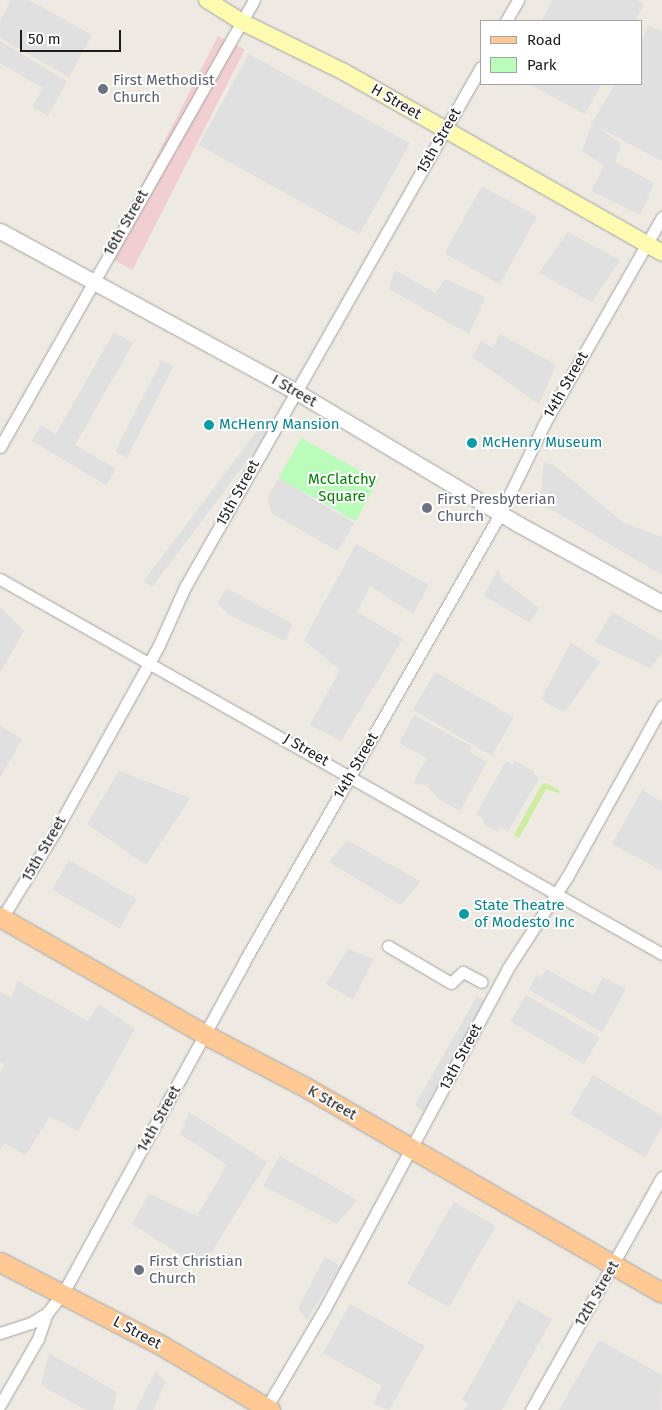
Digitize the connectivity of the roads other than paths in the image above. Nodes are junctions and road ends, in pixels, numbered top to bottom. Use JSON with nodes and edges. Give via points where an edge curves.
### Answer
{"nodes":[{"id":1,"x":207,"y":0,"type":"edge"},
{"id":2,"x":254,"y":0,"type":"edge"},
{"id":3,"x":518,"y":0,"type":"edge"},
{"id":4,"x":507,"y":20,"type":"edge"},
{"id":5,"x":242,"y":22,"type":"junction"},
{"id":6,"x":480,"y":69,"type":"edge"},
{"id":7,"x":446,"y":130,"type":"junction"},
{"id":8,"x":662,"y":217,"type":"edge"},
{"id":9,"x":0,"y":231,"type":"edge"},
{"id":10,"x":646,"y":244,"type":"junction"},
{"id":11,"x":662,"y":253,"type":"edge"},
{"id":12,"x":93,"y":282,"type":"junction"},
{"id":13,"x":295,"y":390,"type":"junction"},
{"id":14,"x":0,"y":447,"type":"edge"},
{"id":15,"x":500,"y":514,"type":"junction"},
{"id":16,"x":0,"y":579,"type":"edge"},
{"id":17,"x":662,"y":603,"type":"edge"},
{"id":18,"x":148,"y":663,"type":"junction"},
{"id":19,"x":662,"y":706,"type":"edge"},
{"id":20,"x":350,"y":776,"type":"junction"},
{"id":21,"x":556,"y":893,"type":"junction"},
{"id":22,"x":1,"y":919,"type":"edge"},
{"id":23,"x":388,"y":946,"type":"dead end"},
{"id":24,"x":662,"y":954,"type":"edge"},
{"id":25,"x":482,"y":982,"type":"dead end"},
{"id":26,"x":206,"y":1035,"type":"junction"},
{"id":27,"x":411,"y":1150,"type":"junction"},
{"id":28,"x":662,"y":1177,"type":"edge"},
{"id":29,"x":2,"y":1260,"type":"edge"},
{"id":30,"x":613,"y":1266,"type":"junction"},
{"id":31,"x":63,"y":1293,"type":"junction"},
{"id":32,"x":662,"y":1293,"type":"edge"},
{"id":33,"x":47,"y":1313,"type":"junction"},
{"id":34,"x":0,"y":1333,"type":"edge"},
{"id":35,"x":0,"y":1405,"type":"edge"},
{"id":36,"x":267,"y":1409,"type":"edge"},
{"id":37,"x":531,"y":1410,"type":"edge"}],
"edges":[{"from":1,"to":5,"type":"main road","name":"H Street"},
{"from":2,"to":5,"type":"street","name":"16th Street"},
{"from":3,"to":4,"type":"street"},
{"from":5,"to":7,"type":"main road","name":"H Street","via":[[344,72]]},
{"from":5,"to":12,"type":"street","name":"16th Street"},
{"from":6,"to":7,"type":"street","name":"15th Street"},
{"from":7,"to":10,"type":"main road","name":"H Street"},
{"from":7,"to":13,"type":"street","name":"15th Street"},
{"from":8,"to":10,"type":"street","name":"14th Street"},
{"from":9,"to":12,"type":"street","name":"I Street"},
{"from":10,"to":11,"type":"main road","name":"H Street"},
{"from":10,"to":15,"type":"street","name":"14th Street","via":[[544,424]]},
{"from":12,"to":13,"type":"street","name":"I Street"},
{"from":12,"to":14,"type":"street","name":"16th Street"},
{"from":13,"to":15,"type":"street","name":"I Street"},
{"from":13,"to":18,"type":"street","name":"15th Street","via":[[185,587]]},
{"from":15,"to":17,"type":"street","name":"I Street","via":[[602,573]]},
{"from":15,"to":20,"type":"street","name":"14th Street"},
{"from":16,"to":18,"type":"street","name":"J Street"},
{"from":18,"to":20,"type":"street","name":"J Street"},
{"from":18,"to":22,"type":"street","name":"15th Street","via":[[55,832]]},
{"from":19,"to":21,"type":"street","name":"13th Street"},
{"from":20,"to":21,"type":"street","name":"J Street"},
{"from":20,"to":26,"type":"street","name":"14th Street"},
{"from":21,"to":24,"type":"street","name":"J Street"},
{"from":21,"to":27,"type":"street","name":"13th Street","via":[[508,968]]},
{"from":22,"to":26,"type":"main road","name":"K Street"},
{"from":23,"to":25,"type":"street","via":[[451,983],[464,972]]},
{"from":26,"to":27,"type":"main road","name":"K Street","via":[[308,1088]]},
{"from":26,"to":31,"type":"street","name":"14th Street"},
{"from":27,"to":30,"type":"main road","name":"K Street"},
{"from":27,"to":36,"type":"street","name":"13th Street"},
{"from":28,"to":30,"type":"street","name":"12th Street"},
{"from":29,"to":31,"type":"main road","name":"L Street"},
{"from":30,"to":32,"type":"main road","name":"K Street"},
{"from":30,"to":37,"type":"street","name":"12th Street"},
{"from":31,"to":33,"type":"street","name":"14th Street"},
{"from":31,"to":36,"type":"main road","name":"L Street","via":[[161,1345]]},
{"from":33,"to":34,"type":"street","name":"14th Street","via":[[31,1323]]},
{"from":33,"to":35,"type":"street","name":"14th Street","via":[[38,1339]]}]}
